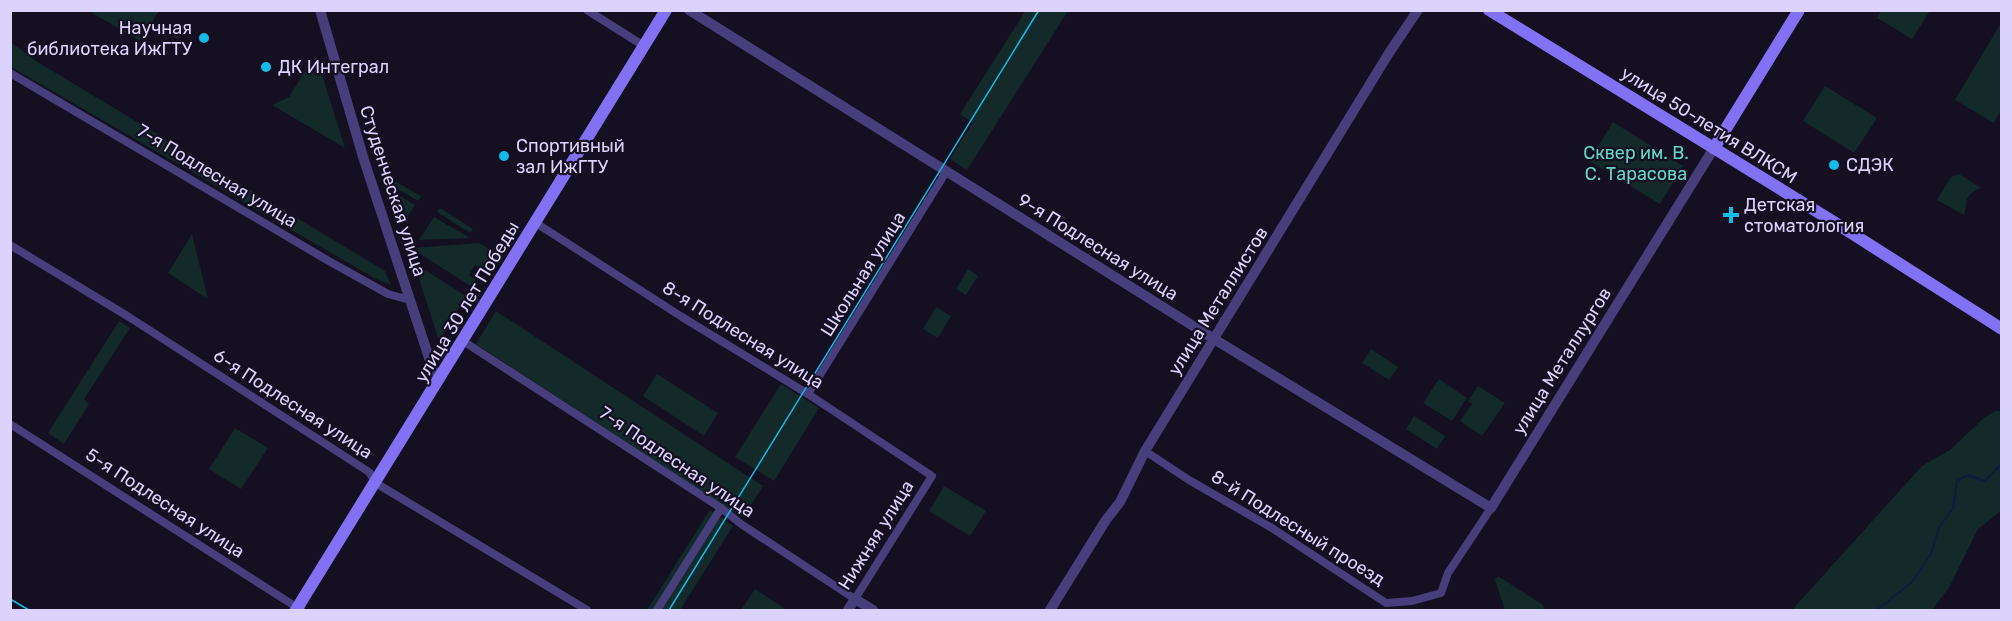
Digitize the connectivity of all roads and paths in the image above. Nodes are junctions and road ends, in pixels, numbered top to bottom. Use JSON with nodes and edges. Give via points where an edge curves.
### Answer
{"nodes":[{"id":1,"x":320,"y":10,"type":"edge"},
{"id":2,"x":587,"y":10,"type":"edge"},
{"id":3,"x":666,"y":10,"type":"edge"},
{"id":4,"x":688,"y":10,"type":"edge"},
{"id":5,"x":1418,"y":10,"type":"edge"},
{"id":6,"x":1489,"y":10,"type":"edge"},
{"id":7,"x":1799,"y":10,"type":"edge"},
{"id":8,"x":644,"y":46,"type":"junction"},
{"id":9,"x":10,"y":73,"type":"edge"},
{"id":10,"x":1714,"y":148,"type":"junction"},
{"id":11,"x":946,"y":172,"type":"junction"},
{"id":12,"x":536,"y":223,"type":"junction"},
{"id":13,"x":10,"y":244,"type":"edge"},
{"id":14,"x":410,"y":300,"type":"junction"},
{"id":15,"x":2001,"y":329,"type":"edge"},
{"id":16,"x":1214,"y":339,"type":"junction"},
{"id":17,"x":463,"y":341,"type":"junction"},
{"id":18,"x":440,"y":379,"type":"junction"},
{"id":19,"x":808,"y":394,"type":"junction"},
{"id":20,"x":10,"y":424,"type":"edge"},
{"id":21,"x":1145,"y":451,"type":"junction"},
{"id":22,"x":932,"y":476,"type":"joint"},
{"id":23,"x":376,"y":483,"type":"junction"},
{"id":24,"x":721,"y":508,"type":"junction"},
{"id":25,"x":1491,"y":508,"type":"junction"},
{"id":26,"x":1441,"y":593,"type":"joint"},
{"id":27,"x":855,"y":600,"type":"junction"},
{"id":28,"x":298,"y":610,"type":"edge"},
{"id":29,"x":587,"y":610,"type":"edge"},
{"id":30,"x":657,"y":610,"type":"edge"},
{"id":31,"x":848,"y":610,"type":"edge"},
{"id":32,"x":873,"y":610,"type":"edge"},
{"id":33,"x":1050,"y":610,"type":"edge"}],
"edges":[{"from":1,"to":14,"type":"street","name":"Студенческая улица"},
{"from":2,"to":8,"type":"street"},
{"from":3,"to":8,"type":"main road","name":"улица 30 лет Победы"},
{"from":4,"to":11,"type":"street","name":"9-я Подлесная улица"},
{"from":5,"to":16,"type":"street","name":"улица Металлистов"},
{"from":6,"to":10,"type":"main road","name":"улица 50-летия ВЛКСМ"},
{"from":7,"to":10,"type":"main road"},
{"from":8,"to":12,"type":"main road","name":"улица 30 лет Победы"},
{"from":9,"to":14,"type":"street","name":"7-я Подлесная улица","via":[[388,294]]},
{"from":10,"to":15,"type":"main road","name":"улица 50-летия ВЛКСМ"},
{"from":10,"to":25,"type":"street","name":"улица Металлургов"},
{"from":11,"to":16,"type":"street","name":"9-я Подлесная улица"},
{"from":11,"to":19,"type":"street","name":"Школьная улица"},
{"from":12,"to":17,"type":"main road","name":"улица 30 лет Победы"},
{"from":12,"to":19,"type":"street","name":"8-я Подлесная улица"},
{"from":13,"to":23,"type":"street","name":"6-я Подлесная улица","via":[[369,472]]},
{"from":14,"to":18,"type":"street","name":"Студенческая улица","via":[[434,373]]},
{"from":16,"to":21,"type":"street","name":"улица Металлистов"},
{"from":16,"to":25,"type":"street","name":"9-я Подлесная улица"},
{"from":17,"to":18,"type":"main road","name":"улица 30 лет Победы"},
{"from":17,"to":24,"type":"street","name":"7-я Подлесная улица"},
{"from":18,"to":23,"type":"main road","name":"улица 30 лет Победы"},
{"from":19,"to":22,"type":"street","name":"8-я Подлесная улица"},
{"from":20,"to":28,"type":"street","name":"5-я Подлесная улица"},
{"from":21,"to":26,"type":"street","name":"8-й Подлесный проезд","via":[[1386,603]]},
{"from":21,"to":33,"type":"street","name":"улица Металлистов","via":[[1120,502]]},
{"from":22,"to":27,"type":"street","name":"Нижняя улица"},
{"from":23,"to":28,"type":"main road","name":"улица 30 лет Победы"},
{"from":23,"to":29,"type":"street","name":"6-я Подлесная улица"},
{"from":24,"to":27,"type":"street","name":"7-я Подлесная улица"},
{"from":24,"to":30,"type":"street"},
{"from":25,"to":26,"type":"street","name":"улица Металлургов","via":[[1448,573]]},
{"from":27,"to":31,"type":"street","name":"Нижняя улица"},
{"from":27,"to":32,"type":"street","name":"7-я Подлесная улица"}]}
